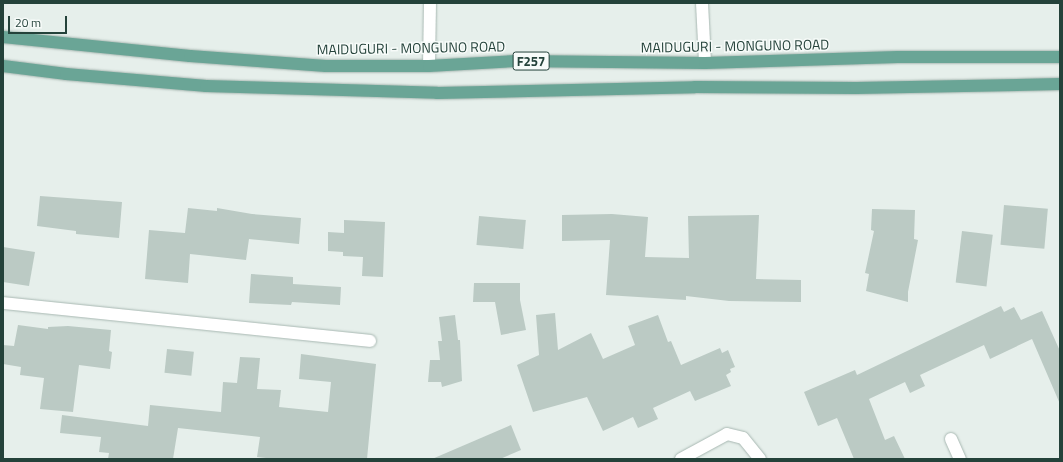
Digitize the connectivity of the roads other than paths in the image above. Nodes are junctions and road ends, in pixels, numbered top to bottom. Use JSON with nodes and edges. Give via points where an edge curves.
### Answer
{"nodes":[{"id":1,"x":430,"y":3,"type":"edge"},
{"id":2,"x":702,"y":3,"type":"edge"},
{"id":3,"x":3,"y":37,"type":"edge"},
{"id":4,"x":1060,"y":56,"type":"edge"},
{"id":5,"x":705,"y":63,"type":"junction"},
{"id":6,"x":3,"y":66,"type":"edge"},
{"id":7,"x":429,"y":66,"type":"junction"},
{"id":8,"x":1060,"y":84,"type":"edge"},
{"id":9,"x":3,"y":303,"type":"edge"},
{"id":10,"x":370,"y":341,"type":"dead end"},
{"id":11,"x":951,"y":439,"type":"dead end"},
{"id":12,"x":681,"y":459,"type":"edge"},
{"id":13,"x":760,"y":459,"type":"edge"},
{"id":14,"x":960,"y":459,"type":"edge"}],
"edges":[{"from":1,"to":7,"type":"street"},
{"from":2,"to":5,"type":"street"},
{"from":3,"to":7,"type":"main road","name":"MAIDUGURI - MONGUNO ROAD","number":"F257","via":[[190,56],[326,66]]},
{"from":4,"to":5,"type":"main road","name":"MAIDUGURI - MONGUNO ROAD","number":"F257","via":[[898,57]]},
{"from":5,"to":7,"type":"main road","name":"MAIDUGURI - MONGUNO ROAD","number":"F257","via":[[516,61]]},
{"from":6,"to":8,"type":"main road","number":"F257","via":[[206,86],[437,93],[694,87],[856,88]]},
{"from":9,"to":10,"type":"street"},
{"from":11,"to":14,"type":"street"},
{"from":12,"to":13,"type":"street","via":[[727,434],[743,438]]}]}
